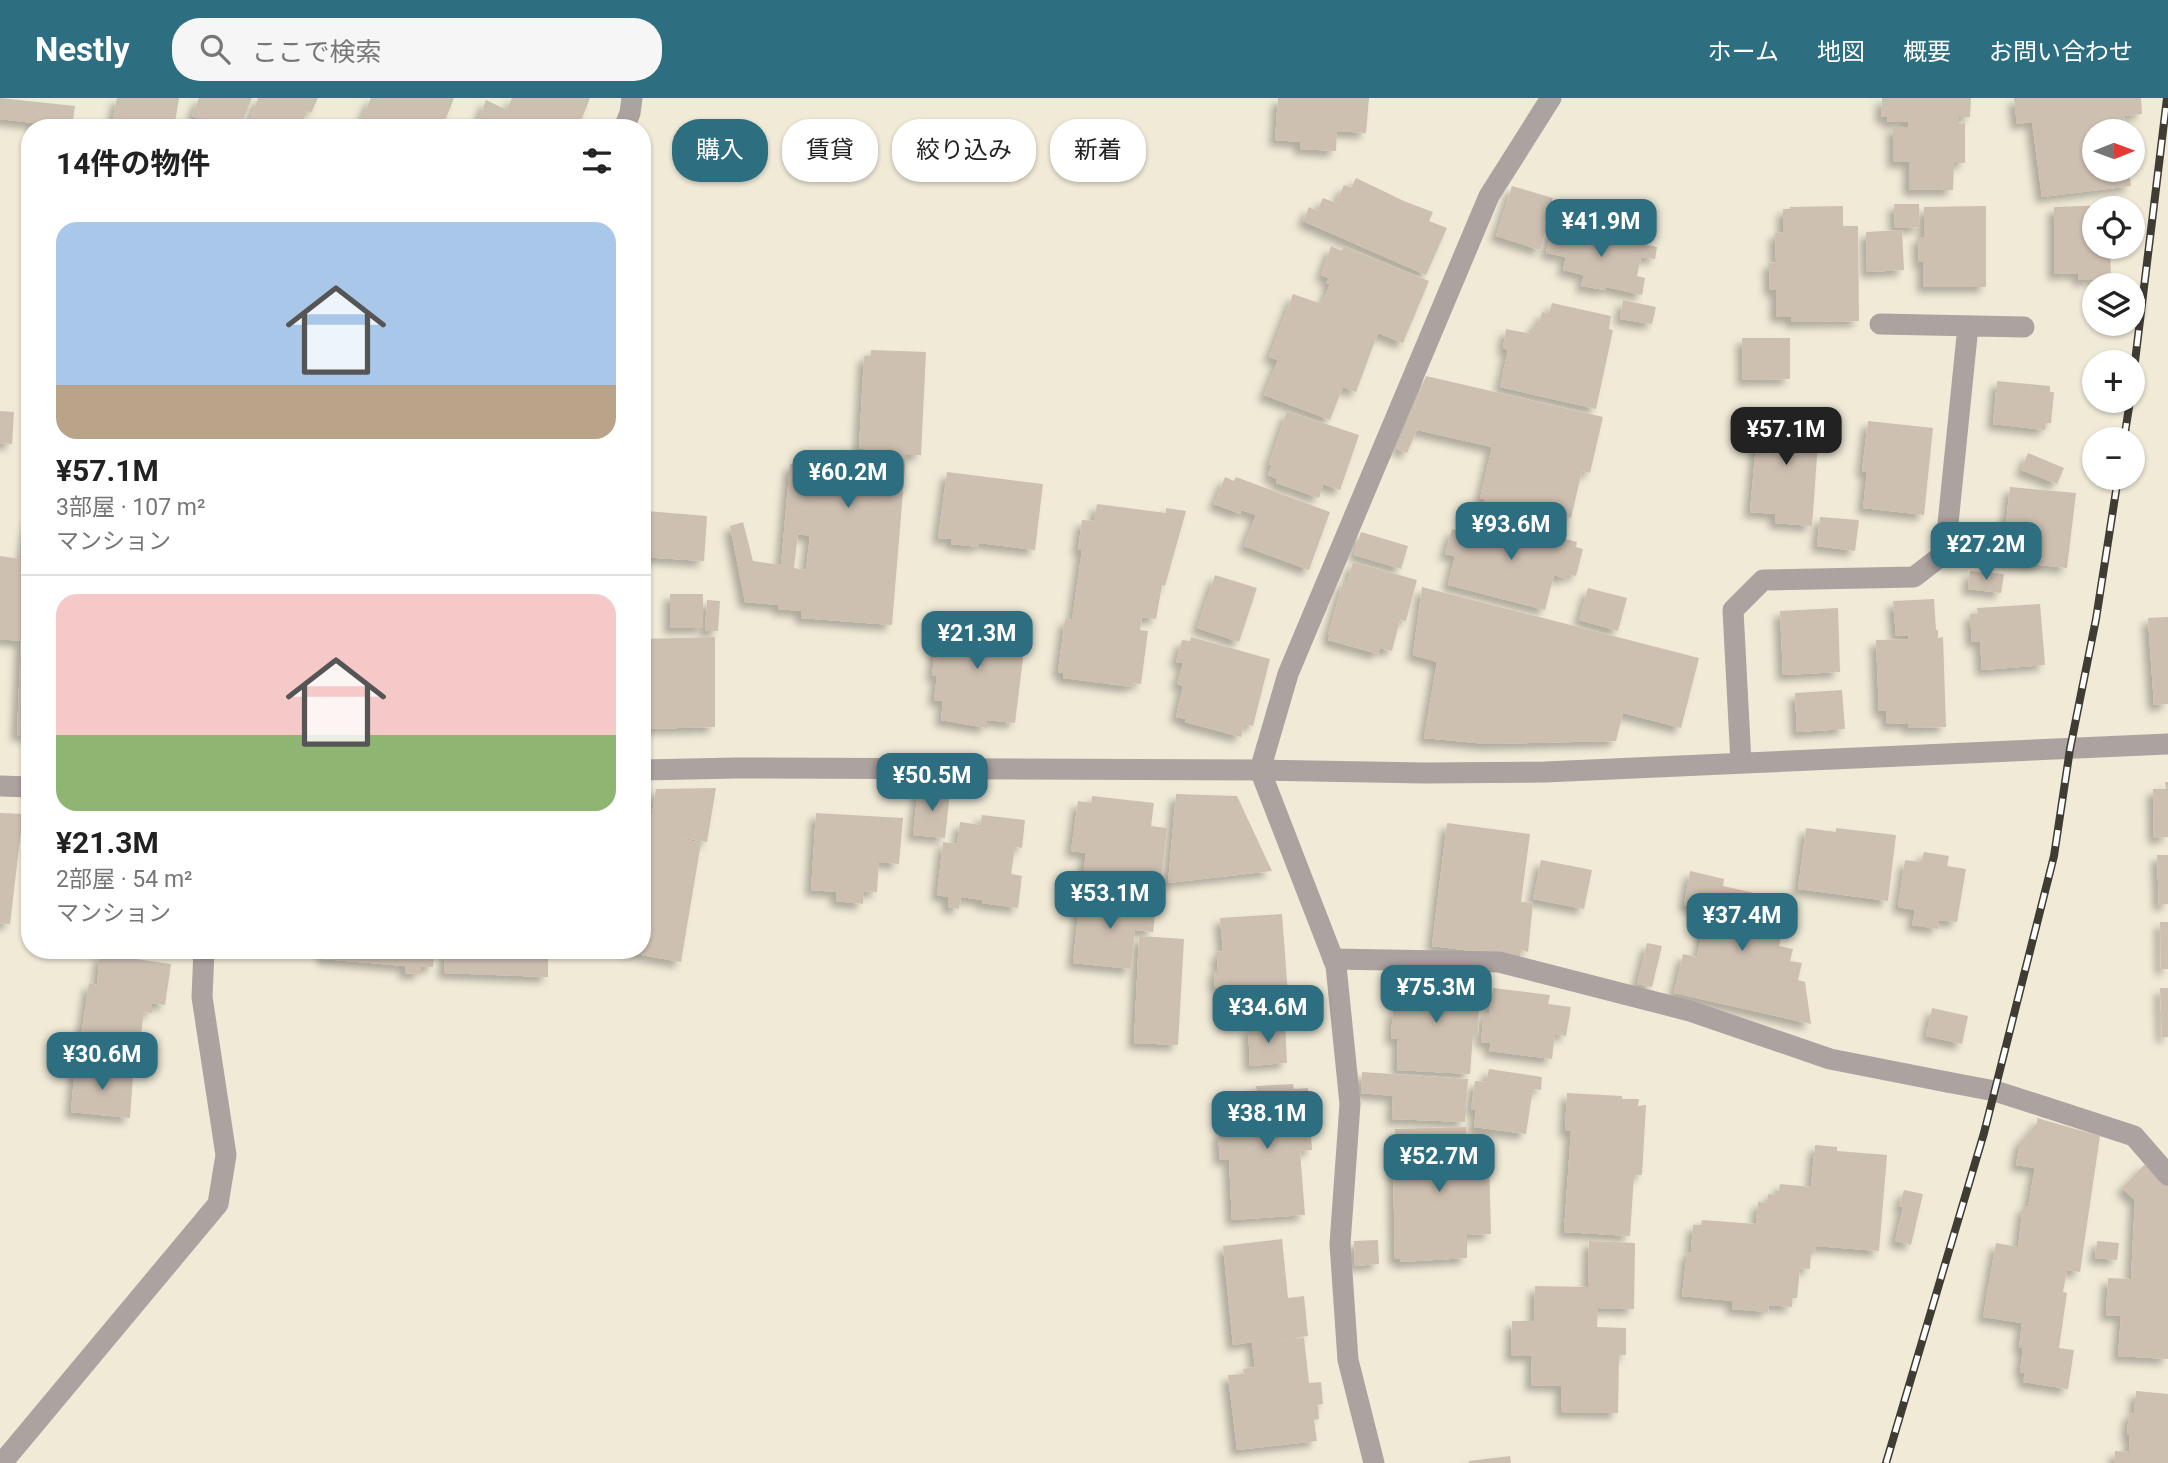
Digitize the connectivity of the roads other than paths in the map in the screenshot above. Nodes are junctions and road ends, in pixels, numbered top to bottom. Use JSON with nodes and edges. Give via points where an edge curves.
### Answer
{"nodes":[{"id":1,"x":632,"y":98,"type":"edge"},
{"id":2,"x":1551,"y":98,"type":"edge"},
{"id":3,"x":628,"y":119,"type":"edge"},
{"id":4,"x":1880,"y":324,"type":"dead end"},
{"id":5,"x":1968,"y":326,"type":"junction"},
{"id":6,"x":2024,"y":327,"type":"dead end"},
{"id":7,"x":2168,"y":744,"type":"edge"},
{"id":8,"x":1741,"y":763,"type":"junction"},
{"id":9,"x":651,"y":770,"type":"edge"},
{"id":10,"x":1260,"y":770,"type":"junction"},
{"id":11,"x":0,"y":786,"type":"edge"},
{"id":12,"x":21,"y":787,"type":"edge"},
{"id":13,"x":204,"y":959,"type":"edge"},
{"id":14,"x":1333,"y":959,"type":"junction"},
{"id":15,"x":2168,"y":1175,"type":"edge"},
{"id":16,"x":2,"y":1463,"type":"edge"},
{"id":17,"x":1374,"y":1463,"type":"edge"}],
"edges":[{"from":1,"to":3,"type":"street"},
{"from":2,"to":10,"type":"street","via":[[1489,195],[1288,674]]},
{"from":4,"to":5,"type":"street"},
{"from":5,"to":6,"type":"street"},
{"from":5,"to":8,"type":"street","via":[[1945,553],[1914,577],[1763,580],[1733,610]]},
{"from":7,"to":8,"type":"street"},
{"from":8,"to":10,"type":"street","via":[[1545,772]]},
{"from":9,"to":10,"type":"street"},
{"from":10,"to":14,"type":"street"},
{"from":11,"to":12,"type":"street"},
{"from":13,"to":16,"type":"street","via":[[202,997],[226,1155],[218,1204]]},
{"from":14,"to":15,"type":"street","via":[[1499,962],[1690,1011],[1830,1059],[1995,1091],[2134,1136]]},
{"from":14,"to":17,"type":"street","via":[[1350,1104],[1340,1244],[1348,1360]]}]}
